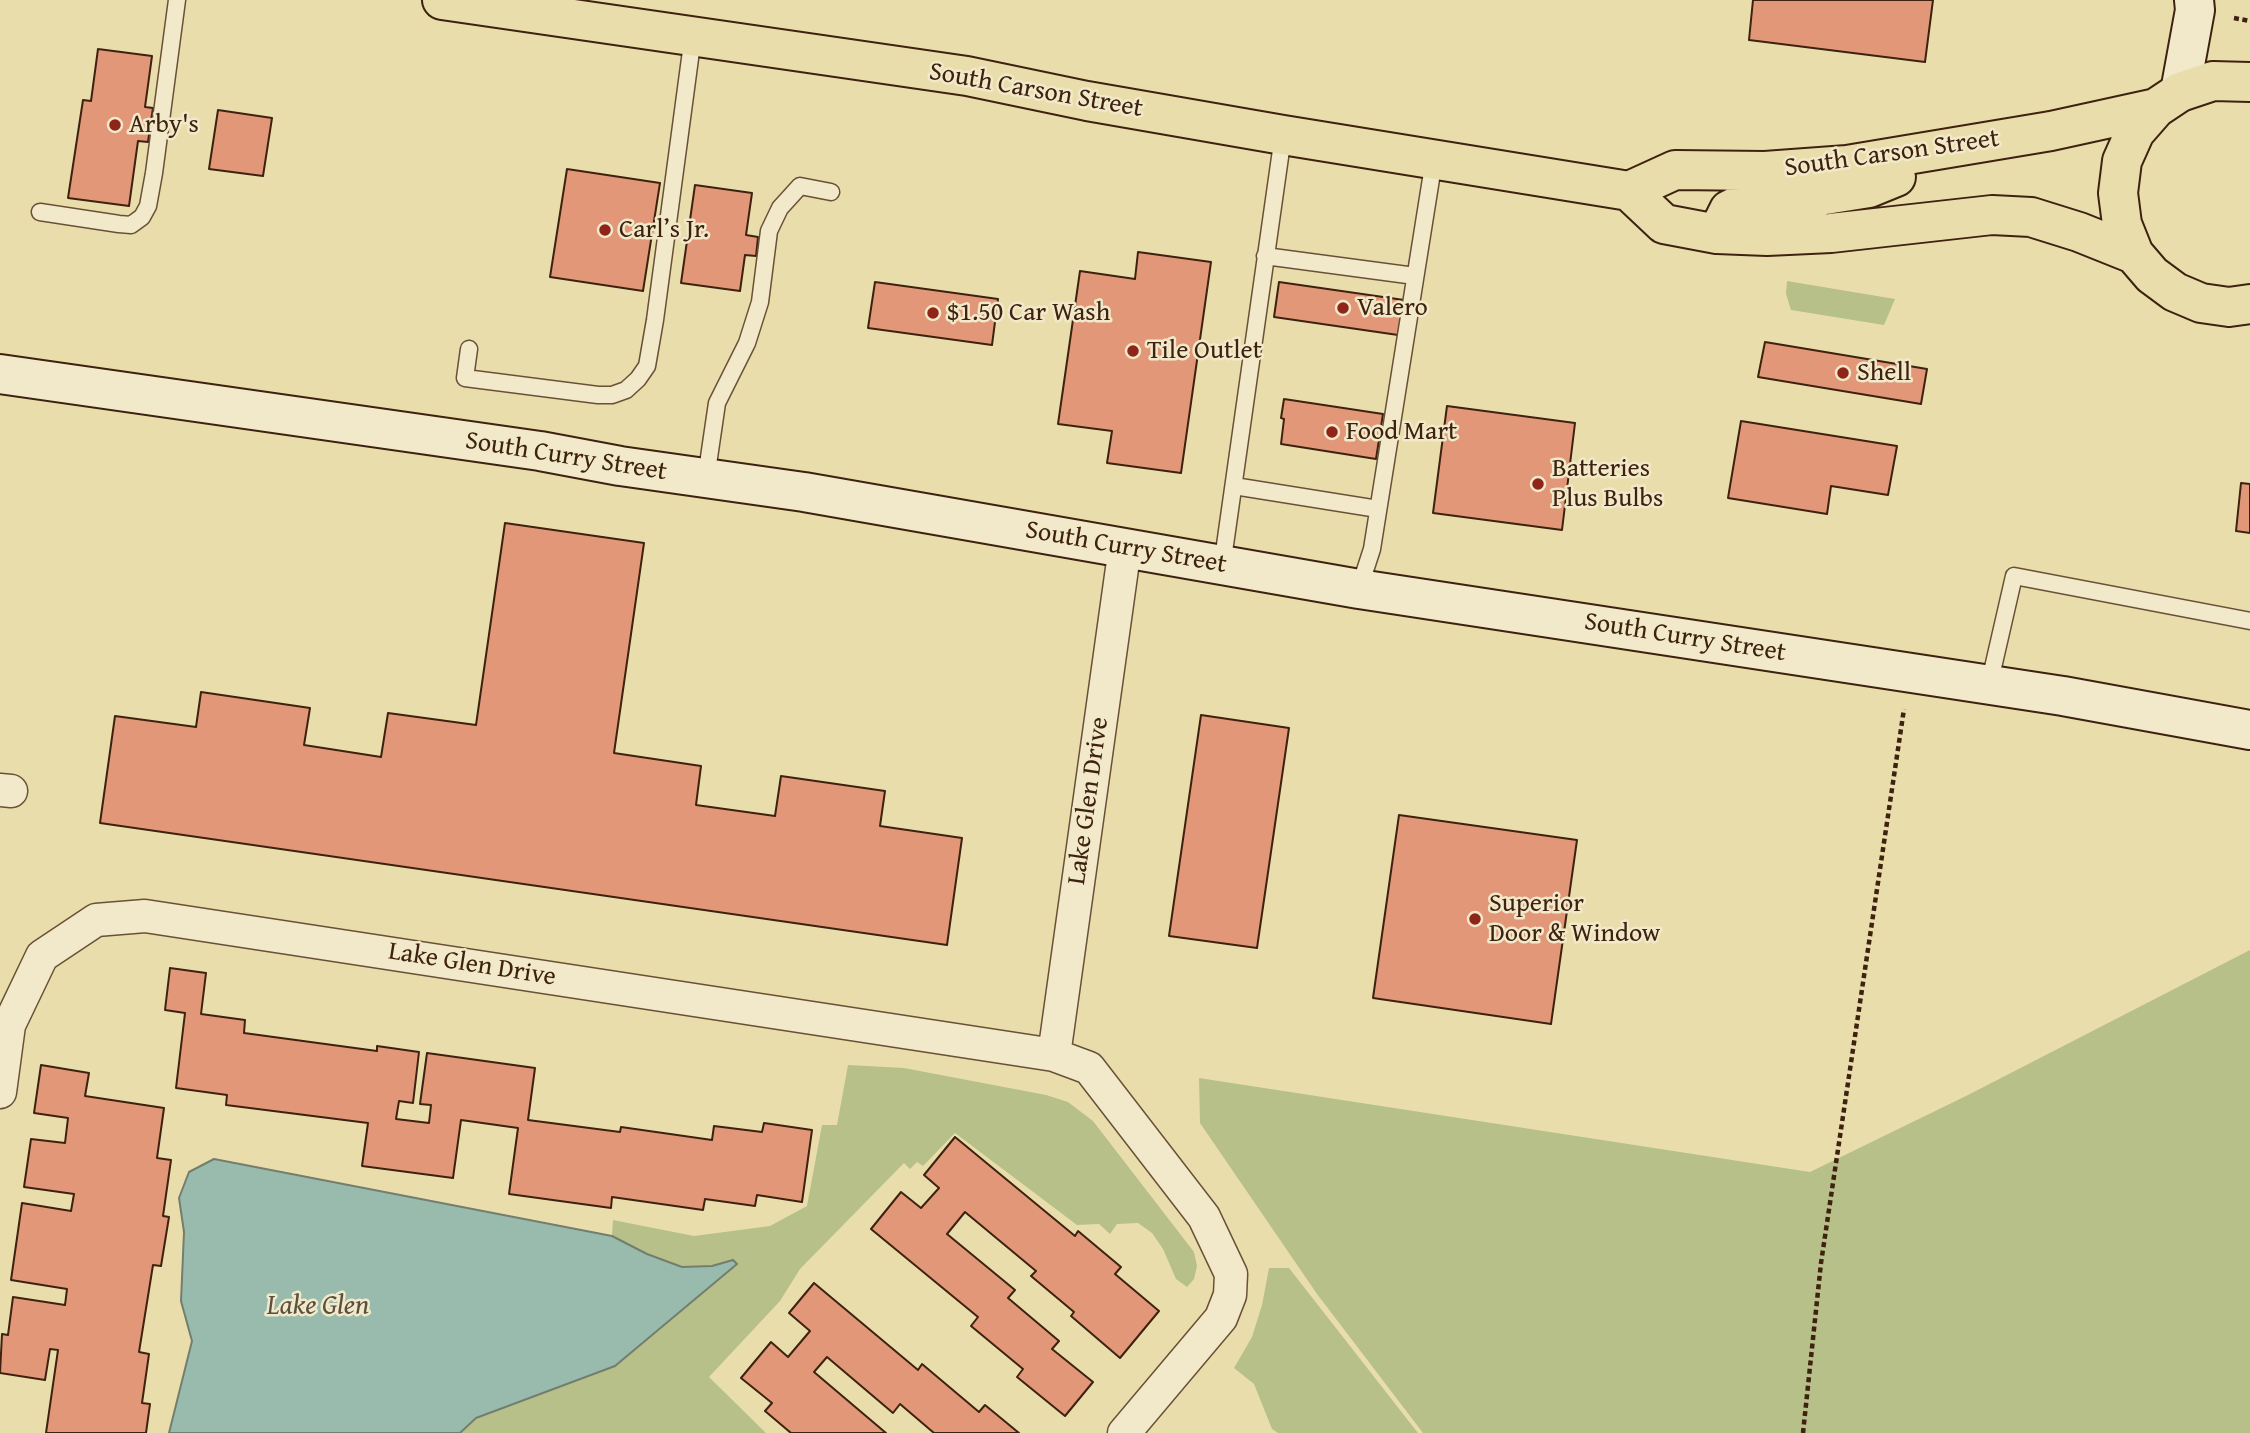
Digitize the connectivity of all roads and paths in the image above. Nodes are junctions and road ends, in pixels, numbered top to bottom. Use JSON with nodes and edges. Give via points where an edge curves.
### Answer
{"nodes":[{"id":1,"x":177,"y":0,"type":"edge"},
{"id":2,"x":442,"y":0,"type":"edge"},
{"id":3,"x":2194,"y":0,"type":"edge"},
{"id":4,"x":693,"y":36,"type":"junction"},
{"id":5,"x":2250,"y":82,"type":"edge"},
{"id":6,"x":2168,"y":100,"type":"junction"},
{"id":7,"x":1283,"y":135,"type":"junction"},
{"id":8,"x":1942,"y":149,"type":"junction"},
{"id":9,"x":1434,"y":160,"type":"junction"},
{"id":10,"x":1629,"y":191,"type":"junction"},
{"id":11,"x":831,"y":192,"type":"dead end"},
{"id":12,"x":40,"y":212,"type":"dead end"},
{"id":13,"x":1717,"y":234,"type":"junction"},
{"id":14,"x":2134,"y":254,"type":"junction"},
{"id":15,"x":1265,"y":256,"type":"junction"},
{"id":16,"x":1415,"y":276,"type":"junction"},
{"id":17,"x":2250,"y":304,"type":"edge"},
{"id":18,"x":469,"y":349,"type":"dead end"},
{"id":19,"x":0,"y":374,"type":"edge"},
{"id":20,"x":706,"y":478,"type":"junction"},
{"id":21,"x":1234,"y":486,"type":"junction"},
{"id":22,"x":1378,"y":509,"type":"junction"},
{"id":23,"x":1125,"y":547,"type":"junction"},
{"id":24,"x":1222,"y":566,"type":"junction"},
{"id":25,"x":1359,"y":589,"type":"junction"},
{"id":26,"x":2250,"y":621,"type":"edge"},
{"id":27,"x":1909,"y":673,"type":"junction"},
{"id":28,"x":1989,"y":685,"type":"junction"},
{"id":29,"x":2250,"y":730,"type":"edge"},
{"id":30,"x":1054,"y":1055,"type":"junction"},
{"id":31,"x":0,"y":1092,"type":"edge"},
{"id":32,"x":1124,"y":1433,"type":"edge"},
{"id":33,"x":1803,"y":1433,"type":"edge"}],
"edges":[{"from":1,"to":12,"type":"lane","via":[[154,173],[142,217],[131,225]]},
{"from":2,"to":4,"type":"main road","name":"South Carson Street"},
{"from":3,"to":6,"type":"street"},
{"from":4,"to":7,"type":"main road","name":"South Carson Street","via":[[967,76]]},
{"from":4,"to":18,"type":"lane","via":[[648,366],[626,390],[598,395],[466,378]]},
{"from":5,"to":6,"type":"main road","name":"South Carson Street","via":[[2213,81]]},
{"from":6,"to":8,"type":"main road","name":"South Carson Street","via":[[2051,131]]},
{"from":6,"to":14,"type":"main road","via":[[2135,132],[2122,161],[2118,193],[2122,225]]},
{"from":7,"to":9,"type":"main road","name":"South Carson Street"},
{"from":7,"to":15,"type":"lane"},
{"from":8,"to":10,"type":"main road","name":"South Carson Street","via":[[1847,165],[1765,171],[1675,170]]},
{"from":8,"to":13,"type":"main road","via":[[1910,172],[1869,188],[1745,202],[1729,210]]},
{"from":9,"to":10,"type":"main road","name":"South Carson Street"},
{"from":9,"to":16,"type":"lane"},
{"from":10,"to":13,"type":"main road","via":[[1664,224]]},
{"from":11,"to":20,"type":"lane","via":[[800,186],[780,208],[769,231],[760,302],[747,343],[717,403]]},
{"from":13,"to":14,"type":"main road","via":[[1830,233],[1992,215],[2031,217]]},
{"from":14,"to":17,"type":"main road","via":[[2175,292],[2201,303]]},
{"from":15,"to":16,"type":"lane"},
{"from":15,"to":21,"type":"lane"},
{"from":16,"to":22,"type":"lane"},
{"from":19,"to":20,"type":"street","name":"South Curry Street"},
{"from":20,"to":23,"type":"street","name":"South Curry Street"},
{"from":21,"to":22,"type":"lane"},
{"from":21,"to":24,"type":"lane"},
{"from":22,"to":25,"type":"lane"},
{"from":23,"to":24,"type":"street","name":"South Curry Street"},
{"from":23,"to":30,"type":"street","name":"Lake Glen Drive"},
{"from":24,"to":25,"type":"street","name":"South Curry Street"},
{"from":25,"to":27,"type":"street","name":"South Curry Street"},
{"from":26,"to":28,"type":"lane","via":[[2014,576]]},
{"from":27,"to":28,"type":"street","name":"South Curry Street"},
{"from":27,"to":33,"type":"path","via":[[1821,1263]]},
{"from":28,"to":29,"type":"street","name":"South Curry Street"},
{"from":30,"to":31,"type":"street","name":"Lake Glen Drive","via":[[145,916],[96,920],[42,956],[9,1025]]},
{"from":30,"to":32,"type":"street","name":"Lake Glen Drive","via":[[1089,1068],[1204,1217],[1231,1274],[1230,1295],[1221,1318]]}]}
